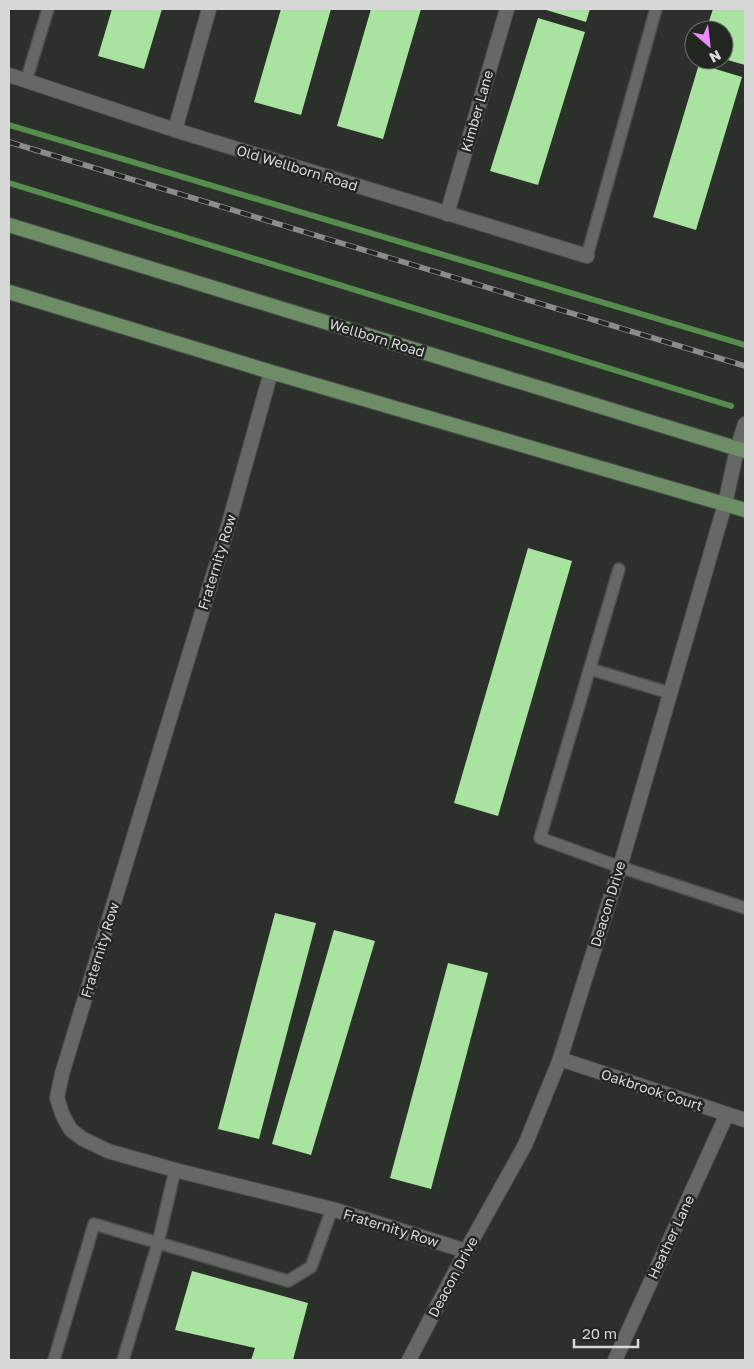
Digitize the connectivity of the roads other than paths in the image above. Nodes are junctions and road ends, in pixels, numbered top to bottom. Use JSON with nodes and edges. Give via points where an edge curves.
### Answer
{"nodes":[{"id":1,"x":48,"y":9,"type":"edge"},
{"id":2,"x":209,"y":9,"type":"edge"},
{"id":3,"x":507,"y":9,"type":"edge"},
{"id":4,"x":656,"y":9,"type":"edge"},
{"id":5,"x":9,"y":75,"type":"edge"},
{"id":6,"x":26,"y":81,"type":"junction"},
{"id":7,"x":174,"y":130,"type":"junction"},
{"id":8,"x":447,"y":214,"type":"junction"},
{"id":9,"x":9,"y":225,"type":"edge"},
{"id":10,"x":587,"y":256,"type":"joint"},
{"id":11,"x":9,"y":292,"type":"edge"},
{"id":12,"x":271,"y":372,"type":"junction"},
{"id":13,"x":745,"y":424,"type":"edge"},
{"id":14,"x":741,"y":450,"type":"edge"},
{"id":15,"x":725,"y":504,"type":"junction"},
{"id":16,"x":745,"y":510,"type":"edge"},
{"id":17,"x":619,"y":569,"type":"dead end"},
{"id":18,"x":590,"y":669,"type":"junction"},
{"id":19,"x":670,"y":692,"type":"junction"},
{"id":20,"x":620,"y":868,"type":"junction"},
{"id":21,"x":745,"y":908,"type":"edge"},
{"id":22,"x":560,"y":1059,"type":"junction"},
{"id":23,"x":727,"y":1114,"type":"junction"},
{"id":24,"x":745,"y":1120,"type":"edge"},
{"id":25,"x":175,"y":1170,"type":"junction"},
{"id":26,"x":332,"y":1210,"type":"junction"},
{"id":27,"x":158,"y":1243,"type":"junction"},
{"id":28,"x":466,"y":1251,"type":"junction"},
{"id":29,"x":54,"y":1360,"type":"edge"},
{"id":30,"x":123,"y":1360,"type":"edge"},
{"id":31,"x":409,"y":1360,"type":"edge"},
{"id":32,"x":615,"y":1360,"type":"edge"}],
"edges":[{"from":1,"to":6,"type":"lane"},
{"from":2,"to":7,"type":"street"},
{"from":3,"to":8,"type":"street","name":"Kimber Lane"},
{"from":4,"to":10,"type":"lane"},
{"from":5,"to":6,"type":"street","name":"Old Wellborn Road"},
{"from":6,"to":7,"type":"street","name":"Old Wellborn Road"},
{"from":7,"to":8,"type":"street","name":"Old Wellborn Road"},
{"from":8,"to":10,"type":"street","name":"Old Wellborn Road"},
{"from":9,"to":14,"type":"main road","name":"Wellborn Road"},
{"from":11,"to":12,"type":"main road"},
{"from":12,"to":15,"type":"main road"},
{"from":12,"to":25,"type":"street","name":"Fraternity Row","via":[[57,1098],[71,1130],[83,1139],[108,1151]]},
{"from":13,"to":14,"type":"street","name":"Deacon Drive"},
{"from":14,"to":15,"type":"street","name":"Deacon Drive"},
{"from":15,"to":16,"type":"main road"},
{"from":15,"to":19,"type":"street","name":"Deacon Drive"},
{"from":17,"to":18,"type":"lane"},
{"from":18,"to":19,"type":"lane"},
{"from":18,"to":20,"type":"lane","via":[[540,838]]},
{"from":19,"to":20,"type":"street","name":"Deacon Drive"},
{"from":20,"to":21,"type":"lane"},
{"from":20,"to":22,"type":"street","name":"Deacon Drive"},
{"from":22,"to":23,"type":"street","name":"Oakbrook Court"},
{"from":22,"to":28,"type":"street","name":"Deacon Drive","via":[[525,1145]]},
{"from":23,"to":24,"type":"street","name":"Oakbrook Court"},
{"from":23,"to":32,"type":"street","name":"Heather Lane"},
{"from":25,"to":26,"type":"street","name":"Fraternity Row"},
{"from":25,"to":27,"type":"lane"},
{"from":26,"to":27,"type":"lane","via":[[311,1267],[288,1281]]},
{"from":26,"to":28,"type":"street","name":"Fraternity Row"},
{"from":27,"to":29,"type":"lane","via":[[94,1224]]},
{"from":27,"to":30,"type":"lane"},
{"from":28,"to":31,"type":"street","name":"Deacon Drive"}]}
